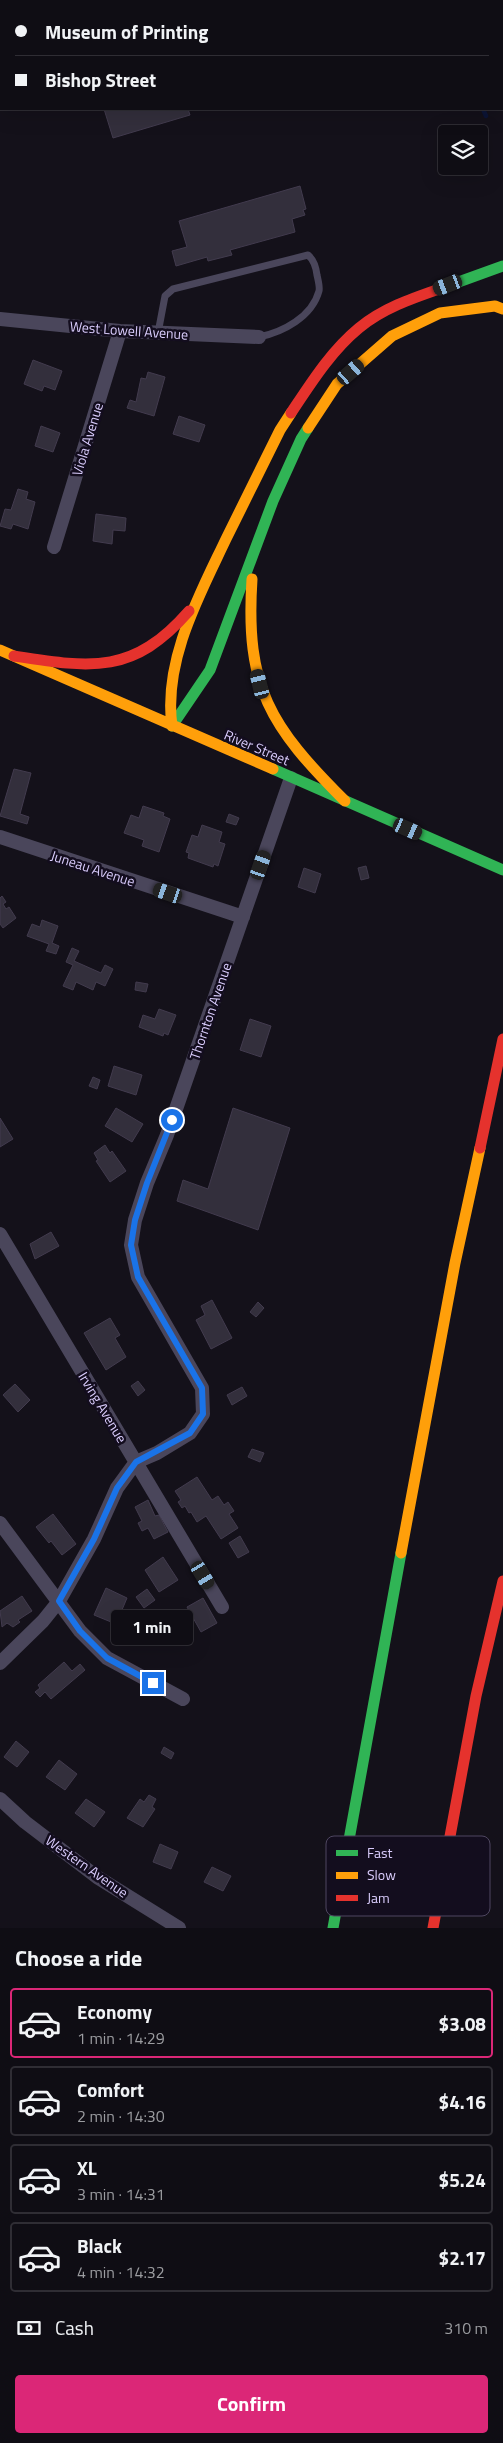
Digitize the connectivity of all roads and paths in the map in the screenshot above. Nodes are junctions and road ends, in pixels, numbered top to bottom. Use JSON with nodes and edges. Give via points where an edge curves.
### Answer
{"nodes":[{"id":1,"x":503,"y":266,"type":"edge"},
{"id":2,"x":503,"y":309,"type":"edge"},
{"id":3,"x":0,"y":318,"type":"edge"},
{"id":4,"x":120,"y":331,"type":"junction"},
{"id":5,"x":158,"y":333,"type":"junction"},
{"id":6,"x":259,"y":337,"type":"joint"},
{"id":7,"x":54,"y":547,"type":"dead end"},
{"id":8,"x":254,"y":554,"type":"junction"},
{"id":9,"x":197,"y":602,"type":"junction"},
{"id":10,"x":0,"y":650,"type":"edge"},
{"id":11,"x":14,"y":656,"type":"junction"},
{"id":12,"x":172,"y":726,"type":"junction"},
{"id":13,"x":291,"y":778,"type":"junction"},
{"id":14,"x":345,"y":801,"type":"junction"},
{"id":15,"x":0,"y":837,"type":"edge"},
{"id":16,"x":503,"y":870,"type":"edge"},
{"id":17,"x":242,"y":917,"type":"junction"},
{"id":18,"x":503,"y":1039,"type":"edge"},
{"id":19,"x":0,"y":1234,"type":"edge"},
{"id":20,"x":136,"y":1462,"type":"junction"},
{"id":21,"x":0,"y":1523,"type":"edge"},
{"id":22,"x":503,"y":1581,"type":"edge"},
{"id":23,"x":59,"y":1601,"type":"junction"},
{"id":24,"x":222,"y":1607,"type":"dead end"},
{"id":25,"x":503,"y":1635,"type":"edge"},
{"id":26,"x":0,"y":1663,"type":"edge"},
{"id":27,"x":476,"y":1696,"type":"junction"},
{"id":28,"x":183,"y":1699,"type":"dead end"},
{"id":29,"x":0,"y":1799,"type":"edge"},
{"id":30,"x":350,"y":1836,"type":"edge"},
{"id":31,"x":450,"y":1836,"type":"edge"},
{"id":32,"x":179,"y":1928,"type":"edge"}],
"edges":[{"from":1,"to":9,"type":"main road","via":[[400,303],[359,328],[320,369],[280,430]]},
{"from":2,"to":8,"type":"main road","via":[[495,306],[440,313],[392,336],[337,384],[301,439]]},
{"from":3,"to":4,"type":"street","name":"West Lowell Avenue"},
{"from":4,"to":5,"type":"street","name":"West Lowell Avenue"},
{"from":4,"to":7,"type":"street","name":"Viola Avenue"},
{"from":5,"to":6,"type":"street","name":"West Lowell Avenue"},
{"from":5,"to":6,"type":"lane","via":[[166,296],[173,289],[308,255],[313,259],[320,290],[315,299],[298,320],[274,334]]},
{"from":8,"to":12,"type":"main road","via":[[210,670]]},
{"from":8,"to":14,"type":"main road","via":[[250,607],[253,654],[264,699],[305,761]]},
{"from":9,"to":11,"type":"main road","via":[[168,634],[145,651],[112,661],[66,663]]},
{"from":9,"to":12,"type":"main road","via":[[188,618],[171,689]]},
{"from":10,"to":11,"type":"main road","name":"River Street"},
{"from":11,"to":12,"type":"main road","name":"River Street"},
{"from":12,"to":13,"type":"main road","name":"River Street"},
{"from":13,"to":14,"type":"main road","name":"River Street"},
{"from":13,"to":17,"type":"street","name":"Thornton Avenue"},
{"from":14,"to":16,"type":"main road","name":"River Street"},
{"from":15,"to":17,"type":"street","name":"Juneau Avenue"},
{"from":17,"to":20,"type":"street","name":"Thornton Avenue","via":[[167,1135],[147,1183],[131,1245],[138,1277],[202,1388],[203,1414],[190,1433]]},
{"from":18,"to":30,"type":"main road","via":[[455,1263]]},
{"from":19,"to":20,"type":"street","name":"Irving Avenue"},
{"from":20,"to":23,"type":"street","via":[[117,1488],[94,1539]]},
{"from":20,"to":24,"type":"street","name":"Irving Avenue"},
{"from":21,"to":23,"type":"street","via":[[33,1571]]},
{"from":22,"to":27,"type":"main road"},
{"from":23,"to":26,"type":"street"},
{"from":23,"to":28,"type":"street","via":[[80,1631],[107,1658]]},
{"from":25,"to":27,"type":"main road"},
{"from":27,"to":31,"type":"main road"},
{"from":29,"to":32,"type":"street","name":"Western Avenue","via":[[97,1877]]}]}
